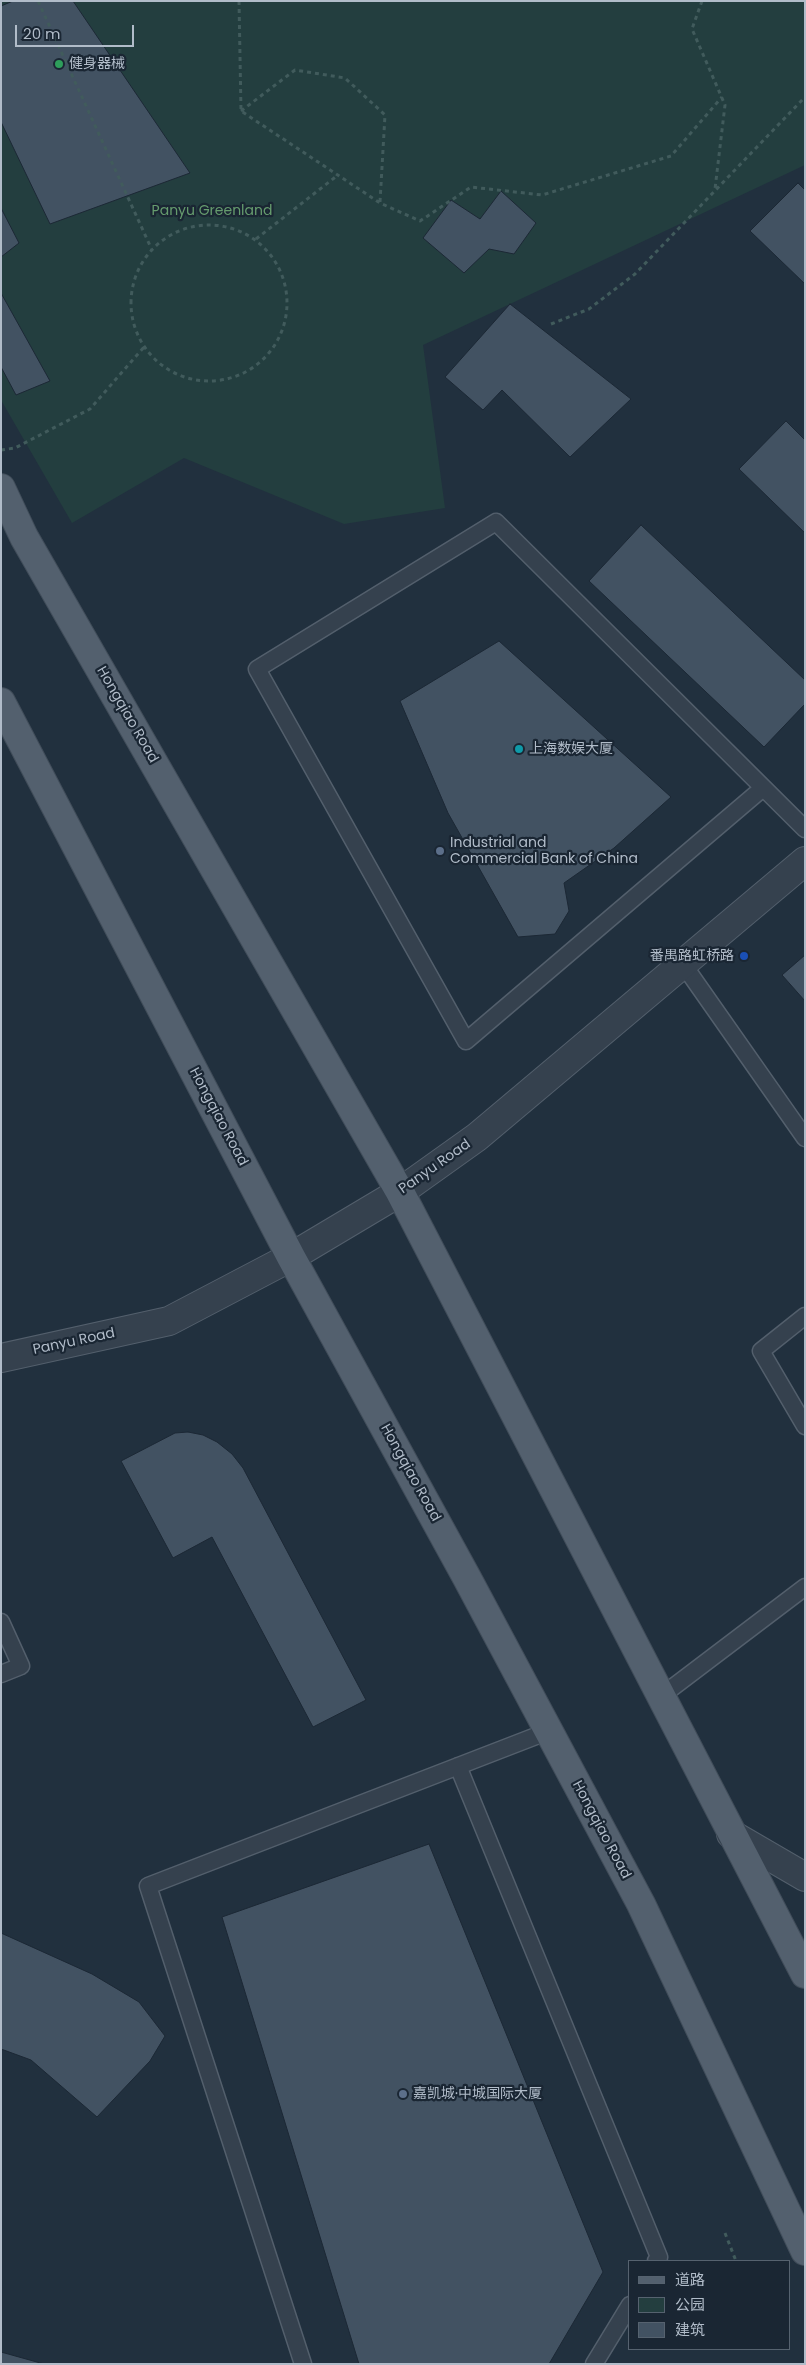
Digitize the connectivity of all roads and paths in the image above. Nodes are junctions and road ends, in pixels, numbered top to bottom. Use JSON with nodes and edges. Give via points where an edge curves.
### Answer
{"nodes":[{"id":1,"x":38,"y":1,"type":"edge"},
{"id":2,"x":239,"y":1,"type":"edge"},
{"id":3,"x":702,"y":1,"type":"edge"},
{"id":4,"x":805,"y":96,"type":"edge"},
{"id":5,"x":722,"y":97,"type":"junction"},
{"id":6,"x":241,"y":111,"type":"junction"},
{"id":7,"x":338,"y":176,"type":"junction"},
{"id":8,"x":715,"y":190,"type":"junction"},
{"id":9,"x":380,"y":203,"type":"junction"},
{"id":10,"x":256,"y":239,"type":"junction"},
{"id":11,"x":152,"y":250,"type":"junction"},
{"id":12,"x":552,"y":324,"type":"dead end"},
{"id":13,"x":144,"y":347,"type":"junction"},
{"id":14,"x":1,"y":450,"type":"edge"},
{"id":15,"x":1,"y":488,"type":"edge"},
{"id":16,"x":1,"y":702,"type":"edge"},
{"id":17,"x":764,"y":788,"type":"junction"},
{"id":18,"x":805,"y":829,"type":"edge"},
{"id":19,"x":805,"y":861,"type":"edge"},
{"id":20,"x":683,"y":964,"type":"junction"},
{"id":21,"x":805,"y":1138,"type":"edge"},
{"id":22,"x":400,"y":1192,"type":"junction"},
{"id":23,"x":291,"y":1257,"type":"junction"},
{"id":24,"x":805,"y":1316,"type":"edge"},
{"id":25,"x":1,"y":1358,"type":"edge"},
{"id":26,"x":805,"y":1426,"type":"edge"},
{"id":27,"x":805,"y":1587,"type":"edge"},
{"id":28,"x":1,"y":1622,"type":"edge"},
{"id":29,"x":1,"y":1674,"type":"edge"},
{"id":30,"x":660,"y":1697,"type":"junction"},
{"id":31,"x":549,"y":1731,"type":"junction"},
{"id":32,"x":458,"y":1766,"type":"junction"},
{"id":33,"x":731,"y":1834,"type":"junction"},
{"id":34,"x":805,"y":1877,"type":"edge"},
{"id":35,"x":805,"y":1974,"type":"edge"},
{"id":36,"x":725,"y":2233,"type":"dead end"},
{"id":37,"x":805,"y":2251,"type":"edge"},
{"id":38,"x":657,"y":2260,"type":"edge"},
{"id":39,"x":736,"y":2260,"type":"edge"},
{"id":40,"x":628,"y":2308,"type":"edge"},
{"id":41,"x":303,"y":2364,"type":"edge"},
{"id":42,"x":594,"y":2364,"type":"edge"}],
"edges":[{"from":1,"to":11,"type":"path"},
{"from":2,"to":6,"type":"path"},
{"from":3,"to":5,"type":"path","via":[[692,29]]},
{"from":4,"to":8,"type":"path"},
{"from":5,"to":8,"type":"path","via":[[725,105]]},
{"from":5,"to":9,"type":"path","via":[[671,156],[597,180],[542,195],[471,187],[420,221]]},
{"from":6,"to":7,"type":"path"},
{"from":6,"to":9,"type":"path","via":[[295,70],[345,78],[385,115]]},
{"from":7,"to":9,"type":"path"},
{"from":7,"to":10,"type":"path"},
{"from":8,"to":12,"type":"path","via":[[635,274],[589,309]]},
{"from":10,"to":11,"type":"path","via":[[235,229],[212,224],[169,235]]},
{"from":10,"to":13,"type":"path","via":[[274,259],[286,284],[287,312],[280,338],[264,360],[241,375],[215,381],[188,378],[163,366]]},
{"from":11,"to":13,"type":"path","via":[[137,272],[131,297],[133,323]]},
{"from":13,"to":14,"type":"path","via":[[90,409],[15,448]]},
{"from":15,"to":22,"type":"main road","name":"Hongqiao Road","via":[[24,537]]},
{"from":16,"to":23,"type":"main road","name":"Hongqiao Road"},
{"from":17,"to":17,"type":"lane","via":[[496,522],[257,669],[466,1041]]},
{"from":17,"to":18,"type":"lane"},
{"from":19,"to":20,"type":"street","name":"Panyu Road"},
{"from":20,"to":21,"type":"lane"},
{"from":20,"to":22,"type":"street","name":"Panyu Road","via":[[477,1137]]},
{"from":22,"to":23,"type":"street","name":"Panyu Road"},
{"from":22,"to":30,"type":"main road","name":"Hongqiao Road"},
{"from":23,"to":25,"type":"street","name":"Panyu Road","via":[[169,1321]]},
{"from":23,"to":31,"type":"main road","name":"Hongqiao Road"},
{"from":24,"to":26,"type":"lane","via":[[761,1351]]},
{"from":27,"to":30,"type":"lane"},
{"from":28,"to":29,"type":"lane","via":[[21,1666]]},
{"from":30,"to":33,"type":"main road","name":"Hongqiao Road"},
{"from":31,"to":32,"type":"lane"},
{"from":31,"to":37,"type":"main road","name":"Hongqiao Road","via":[[641,1904]]},
{"from":32,"to":38,"type":"lane","via":[[659,2257]]},
{"from":32,"to":41,"type":"lane","via":[[148,1886]]},
{"from":33,"to":34,"type":"street"},
{"from":33,"to":35,"type":"main road","name":"Hongqiao Road"},
{"from":36,"to":39,"type":"path"},
{"from":40,"to":42,"type":"lane"}]}
